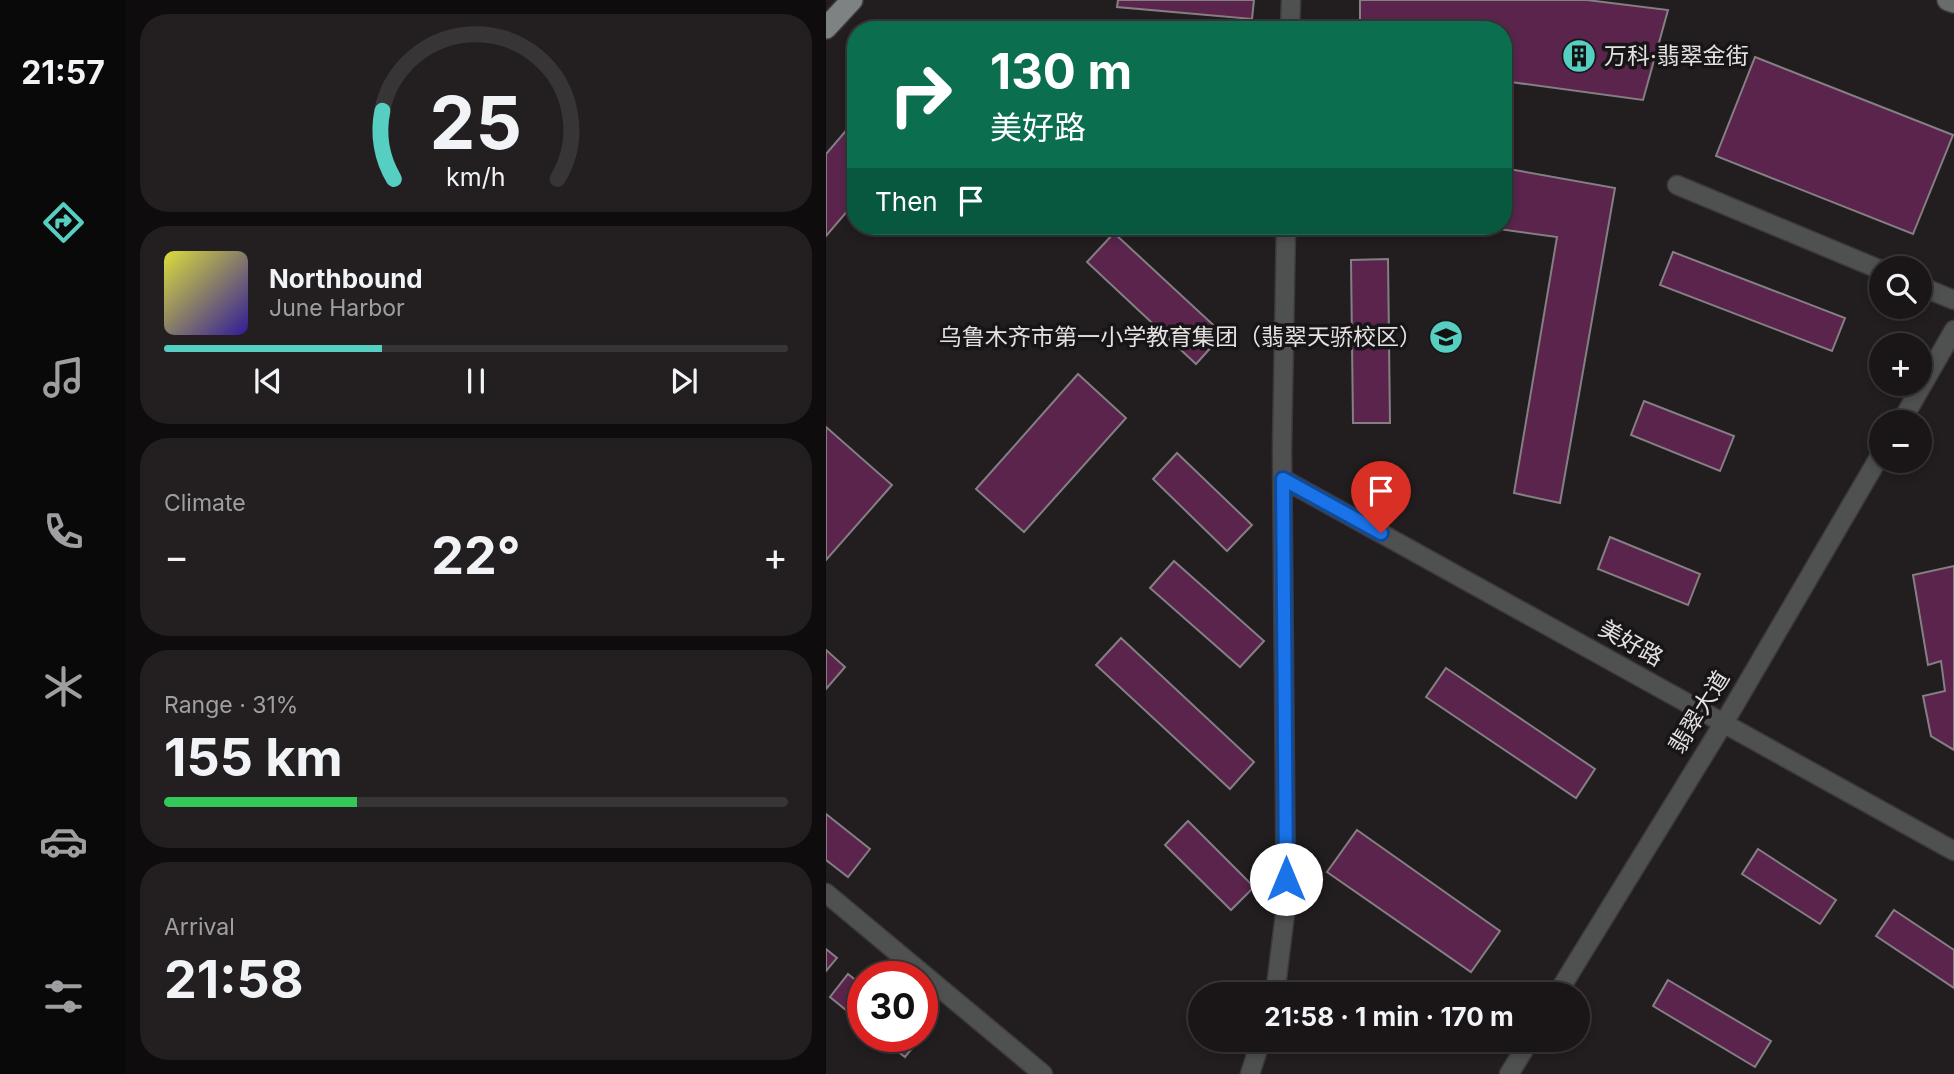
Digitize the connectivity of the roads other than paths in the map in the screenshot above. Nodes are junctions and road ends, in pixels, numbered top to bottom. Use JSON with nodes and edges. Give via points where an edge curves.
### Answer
{"nodes":[{"id":1,"x":852,"y":0,"type":"edge"},
{"id":2,"x":1291,"y":0,"type":"edge"},
{"id":3,"x":1948,"y":0,"type":"edge"},
{"id":4,"x":1954,"y":2,"type":"edge"},
{"id":5,"x":1290,"y":21,"type":"edge"},
{"id":6,"x":826,"y":29,"type":"edge"},
{"id":7,"x":1677,"y":185,"type":"dead end"},
{"id":8,"x":1286,"y":235,"type":"edge"},
{"id":9,"x":1869,"y":265,"type":"edge"},
{"id":10,"x":1932,"y":291,"type":"edge"},
{"id":11,"x":1954,"y":300,"type":"edge"},
{"id":12,"x":1954,"y":330,"type":"edge"},
{"id":13,"x":1908,"y":410,"type":"edge"},
{"id":14,"x":1870,"y":473,"type":"edge"},
{"id":15,"x":1283,"y":479,"type":"junction"},
{"id":16,"x":1723,"y":722,"type":"junction"},
{"id":17,"x":1954,"y":851,"type":"edge"},
{"id":18,"x":826,"y":893,"type":"edge"},
{"id":19,"x":1276,"y":982,"type":"edge"},
{"id":20,"x":1564,"y":982,"type":"edge"},
{"id":21,"x":1257,"y":1052,"type":"edge"},
{"id":22,"x":1523,"y":1052,"type":"edge"},
{"id":23,"x":1042,"y":1074,"type":"edge"},
{"id":24,"x":1250,"y":1074,"type":"edge"},
{"id":25,"x":1509,"y":1074,"type":"edge"}],
"edges":[{"from":1,"to":6,"type":"main road"},
{"from":2,"to":5,"type":"street"},
{"from":3,"to":4,"type":"main road"},
{"from":7,"to":9,"type":"street"},
{"from":8,"to":15,"type":"street"},
{"from":10,"to":11,"type":"street"},
{"from":12,"to":13,"type":"street"},
{"from":14,"to":16,"type":"street","name":"翡翠大道"},
{"from":15,"to":16,"type":"street","name":"美好路"},
{"from":15,"to":19,"type":"street","via":[[1286,906]]},
{"from":16,"to":17,"type":"street","name":"美好路"},
{"from":16,"to":20,"type":"street","name":"翡翠大道"},
{"from":18,"to":23,"type":"street"},
{"from":21,"to":24,"type":"street"},
{"from":22,"to":25,"type":"street"}]}
